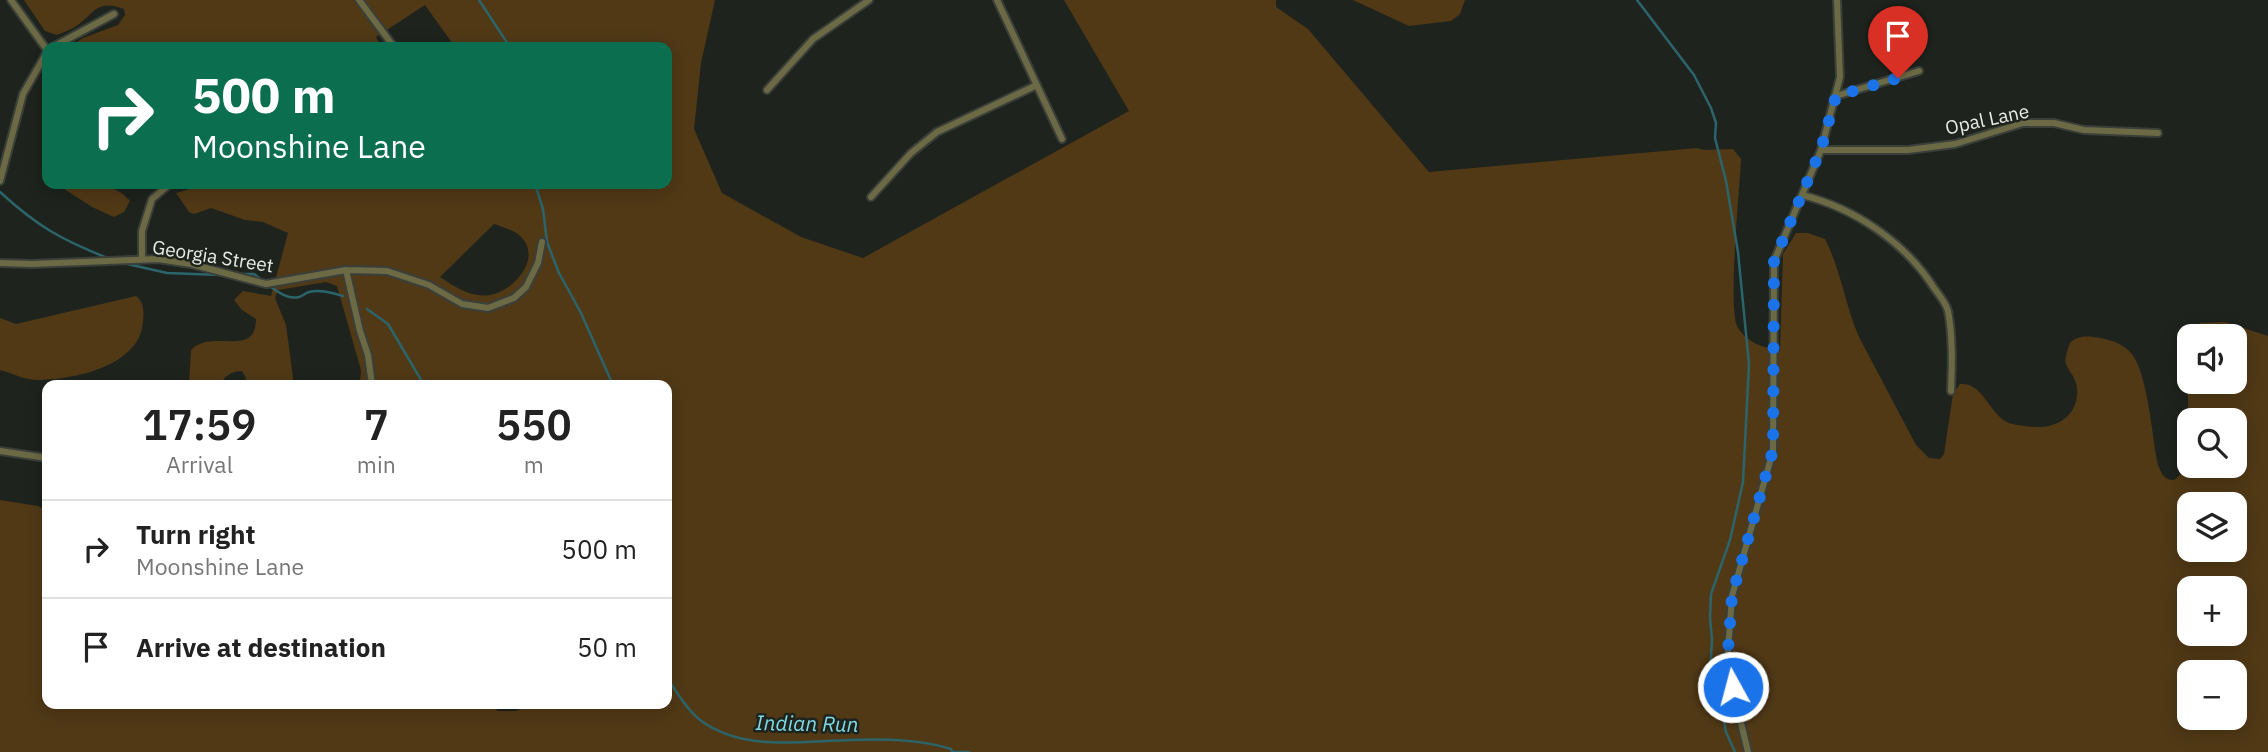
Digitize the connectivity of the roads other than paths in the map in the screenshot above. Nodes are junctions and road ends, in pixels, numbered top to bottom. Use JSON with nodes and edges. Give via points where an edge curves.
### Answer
{"nodes":[{"id":1,"x":11,"y":0,"type":"edge"},
{"id":2,"x":359,"y":0,"type":"edge"},
{"id":3,"x":869,"y":0,"type":"edge"},
{"id":4,"x":997,"y":0,"type":"edge"},
{"id":5,"x":1837,"y":0,"type":"edge"},
{"id":6,"x":114,"y":13,"type":"dead end"},
{"id":7,"x":62,"y":42,"type":"edge"},
{"id":8,"x":390,"y":42,"type":"edge"},
{"id":9,"x":42,"y":44,"type":"edge"},
{"id":10,"x":42,"y":60,"type":"edge"},
{"id":11,"x":1919,"y":71,"type":"dead end"},
{"id":12,"x":1037,"y":85,"type":"junction"},
{"id":13,"x":767,"y":90,"type":"dead end"},
{"id":14,"x":1836,"y":96,"type":"junction"},
{"id":15,"x":2158,"y":133,"type":"dead end"},
{"id":16,"x":1062,"y":139,"type":"dead end"},
{"id":17,"x":1821,"y":149,"type":"junction"},
{"id":18,"x":0,"y":181,"type":"edge"},
{"id":19,"x":164,"y":189,"type":"edge"},
{"id":20,"x":1802,"y":195,"type":"junction"},
{"id":21,"x":871,"y":197,"type":"dead end"},
{"id":22,"x":542,"y":242,"type":"dead end"},
{"id":23,"x":142,"y":260,"type":"junction"},
{"id":24,"x":0,"y":263,"type":"edge"},
{"id":25,"x":346,"y":271,"type":"junction"},
{"id":26,"x":371,"y":380,"type":"edge"},
{"id":27,"x":1951,"y":391,"type":"dead end"},
{"id":28,"x":0,"y":451,"type":"edge"},
{"id":29,"x":42,"y":457,"type":"edge"},
{"id":30,"x":1748,"y":752,"type":"edge"}],
"edges":[{"from":1,"to":9,"type":"street"},
{"from":2,"to":8,"type":"street"},
{"from":3,"to":13,"type":"street","via":[[813,39]]},
{"from":4,"to":12,"type":"street"},
{"from":5,"to":14,"type":"street","via":[[1840,78]]},
{"from":6,"to":7,"type":"street"},
{"from":10,"to":18,"type":"street","via":[[23,94]]},
{"from":11,"to":14,"type":"street"},
{"from":12,"to":16,"type":"street"},
{"from":12,"to":21,"type":"street","via":[[937,132]]},
{"from":14,"to":17,"type":"street"},
{"from":15,"to":17,"type":"street","name":"Opal Lane","via":[[2023,123],[1955,144]]},
{"from":17,"to":20,"type":"street"},
{"from":19,"to":23,"type":"street","via":[[152,199],[142,231]]},
{"from":20,"to":27,"type":"street","via":[[1844,209],[1894,242],[1925,273],[1947,308]]},
{"from":20,"to":30,"type":"street","via":[[1774,261],[1773,450],[1732,596],[1727,665]]},
{"from":22,"to":25,"type":"street","name":"Georgia Street","via":[[527,287],[514,298],[488,308],[462,304],[429,285],[387,271]]},
{"from":23,"to":24,"type":"street","name":"Georgia Street"},
{"from":23,"to":25,"type":"street","name":"Georgia Street","via":[[191,264],[266,284]]},
{"from":25,"to":26,"type":"street"},
{"from":28,"to":29,"type":"street"}]}
